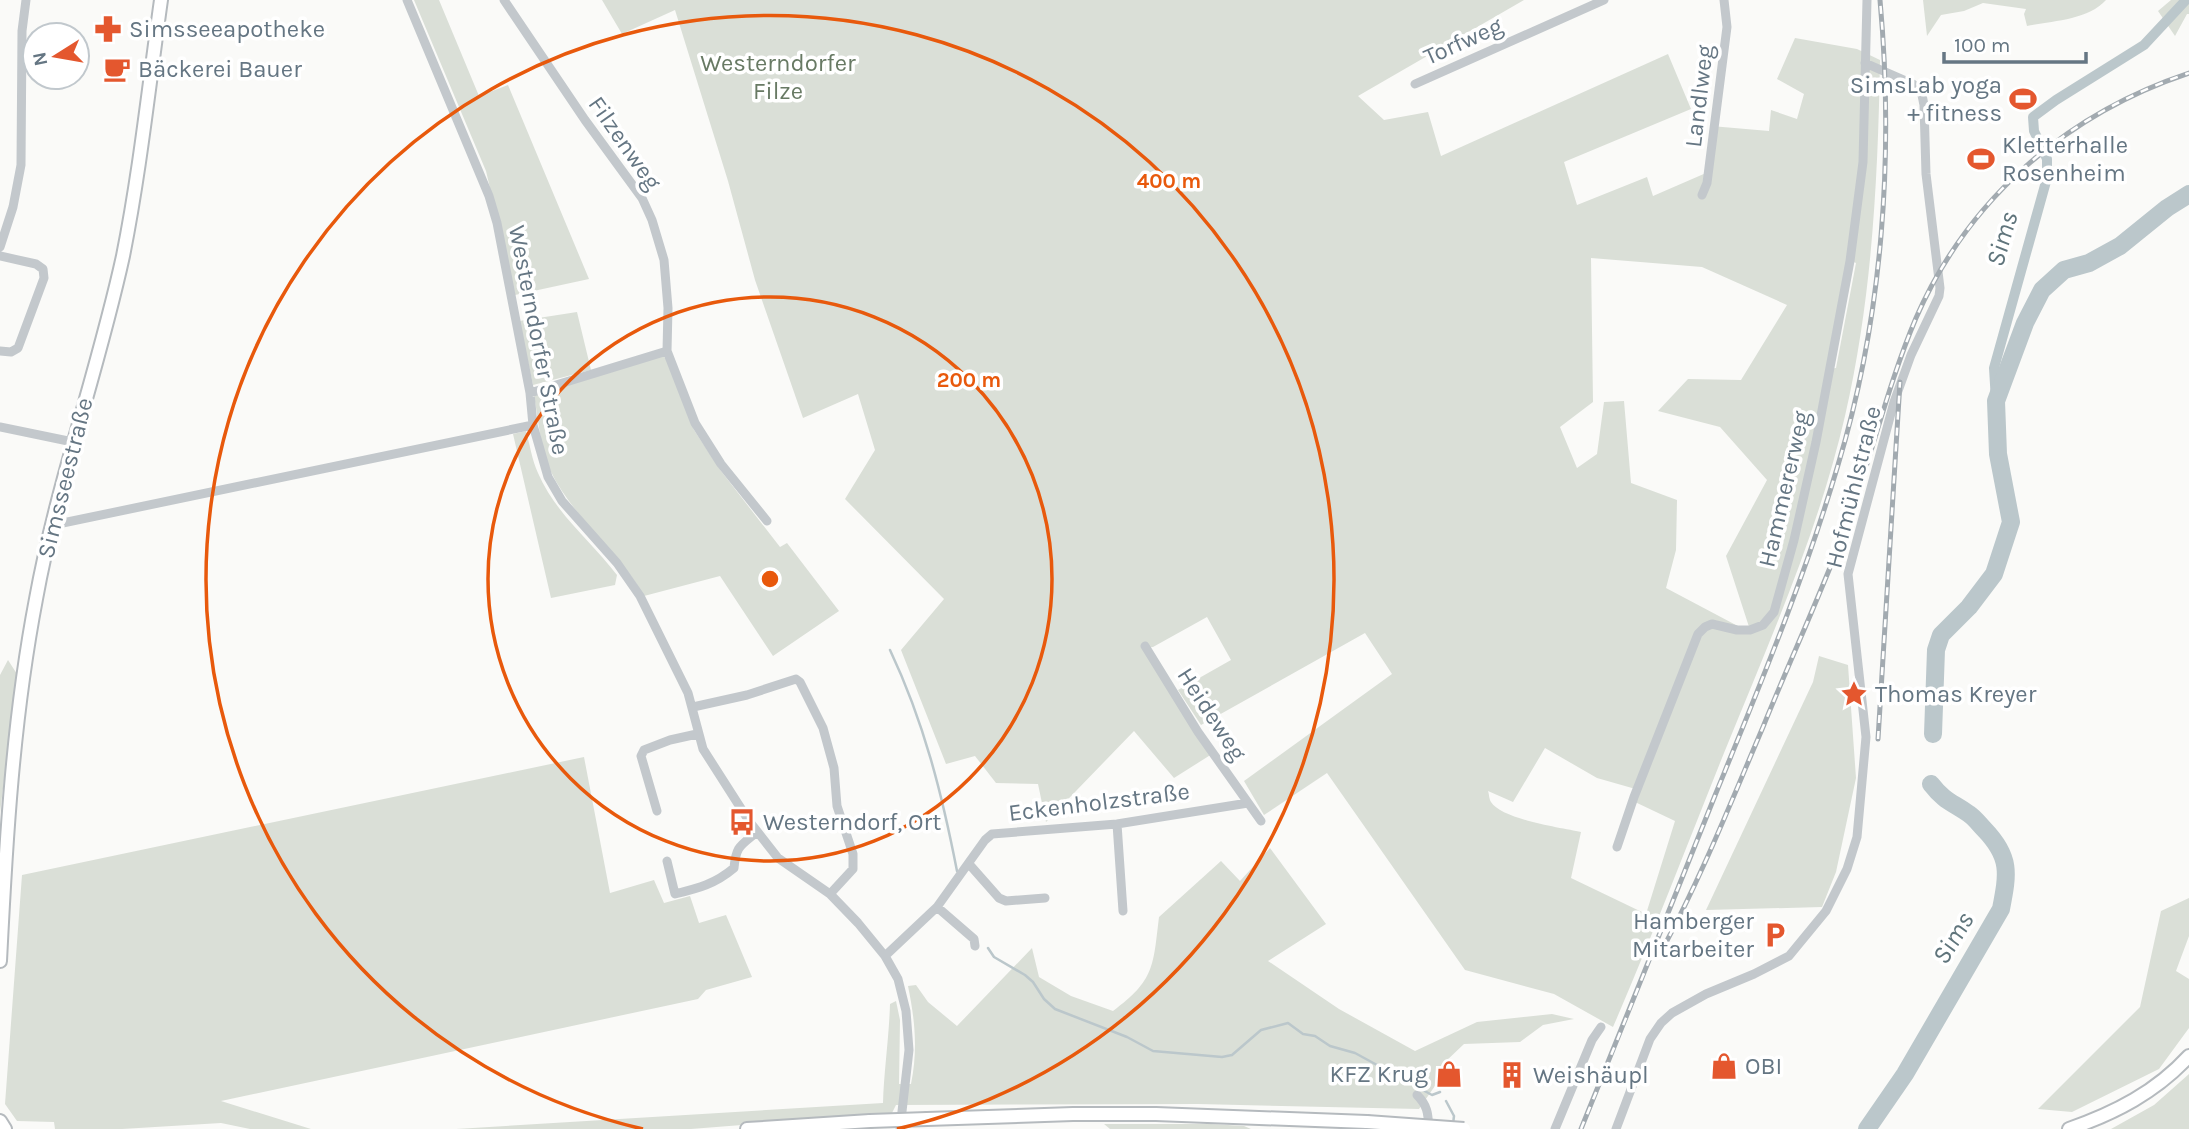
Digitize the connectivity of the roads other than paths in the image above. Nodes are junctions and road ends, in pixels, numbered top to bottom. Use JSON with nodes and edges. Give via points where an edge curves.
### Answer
{"nodes":[{"id":1,"x":26,"y":0,"type":"edge"},
{"id":2,"x":161,"y":0,"type":"edge"},
{"id":3,"x":407,"y":0,"type":"edge"},
{"id":4,"x":504,"y":0,"type":"edge"},
{"id":5,"x":1604,"y":0,"type":"edge"},
{"id":6,"x":1724,"y":0,"type":"edge"},
{"id":7,"x":1867,"y":0,"type":"edge"},
{"id":8,"x":1866,"y":63,"type":"junction"},
{"id":9,"x":1415,"y":83,"type":"dead end"},
{"id":10,"x":1702,"y":195,"type":"dead end"},
{"id":11,"x":0,"y":206,"type":"edge"},
{"id":12,"x":13,"y":207,"type":"junction"},
{"id":13,"x":0,"y":247,"type":"edge"},
{"id":14,"x":0,"y":256,"type":"edge"},
{"id":15,"x":0,"y":351,"type":"edge"},
{"id":16,"x":667,"y":351,"type":"junction"},
{"id":17,"x":530,"y":393,"type":"junction"},
{"id":18,"x":533,"y":425,"type":"junction"},
{"id":19,"x":0,"y":427,"type":"edge"},
{"id":20,"x":73,"y":442,"type":"junction"},
{"id":21,"x":767,"y":521,"type":"dead end"},
{"id":22,"x":53,"y":525,"type":"junction"},
{"id":23,"x":1145,"y":646,"type":"dead end"},
{"id":24,"x":693,"y":707,"type":"junction"},
{"id":25,"x":697,"y":734,"type":"junction"},
{"id":26,"x":1248,"y":803,"type":"junction"},
{"id":27,"x":657,"y":811,"type":"dead end"},
{"id":28,"x":1261,"y":821,"type":"dead end"},
{"id":29,"x":1117,"y":824,"type":"junction"},
{"id":30,"x":757,"y":832,"type":"junction"},
{"id":31,"x":1617,"y":847,"type":"dead end"},
{"id":32,"x":667,"y":860,"type":"dead end"},
{"id":33,"x":969,"y":864,"type":"junction"},
{"id":34,"x":830,"y":894,"type":"junction"},
{"id":35,"x":1045,"y":898,"type":"dead end"},
{"id":36,"x":937,"y":908,"type":"junction"},
{"id":37,"x":1123,"y":911,"type":"dead end"},
{"id":38,"x":975,"y":946,"type":"dead end"},
{"id":39,"x":885,"y":956,"type":"junction"},
{"id":40,"x":0,"y":961,"type":"edge"},
{"id":41,"x":1601,"y":1027,"type":"dead end"},
{"id":42,"x":2189,"y":1056,"type":"edge"},
{"id":43,"x":1417,"y":1095,"type":"dead end"},
{"id":44,"x":2107,"y":1115,"type":"junction"},
{"id":45,"x":0,"y":1121,"type":"edge"},
{"id":46,"x":2076,"y":1128,"type":"edge"},
{"id":47,"x":5,"y":1129,"type":"edge"},
{"id":48,"x":747,"y":1129,"type":"edge"},
{"id":49,"x":900,"y":1129,"type":"edge"},
{"id":50,"x":1430,"y":1129,"type":"edge"},
{"id":51,"x":1464,"y":1129,"type":"edge"},
{"id":52,"x":1555,"y":1129,"type":"edge"},
{"id":53,"x":1616,"y":1129,"type":"edge"},
{"id":54,"x":2097,"y":1129,"type":"edge"}],
"edges":[{"from":1,"to":12,"type":"street","via":[[21,165]]},
{"from":2,"to":20,"type":"main road","name":"Simsseestraße","via":[[139,169],[122,257]]},
{"from":3,"to":17,"type":"street","name":"Westerndorfer Straße","via":[[489,196]]},
{"from":4,"to":16,"type":"street","name":"Filzenweg","via":[[642,198],[664,260]]},
{"from":5,"to":9,"type":"street","name":"Torfweg"},
{"from":6,"to":10,"type":"street","name":"Landlweg","via":[[1727,27]]},
{"from":7,"to":8,"type":"street"},
{"from":8,"to":31,"type":"street","name":"Hammererweg","via":[[1863,162],[1850,261],[1816,442],[1774,612],[1763,625],[1750,630],[1712,624],[1698,634]]},
{"from":8,"to":53,"type":"street","name":"Hofmühlstraße","via":[[1909,81],[1922,95],[1940,288],[1894,402],[1848,574],[1867,737],[1857,837],[1831,905],[1789,956],[1706,994],[1661,1023],[1650,1039]]},
{"from":11,"to":12,"type":"street"},
{"from":12,"to":13,"type":"street"},
{"from":14,"to":15,"type":"street","via":[[36,264],[43,269],[44,278],[18,348]]},
{"from":16,"to":17,"type":"street"},
{"from":16,"to":21,"type":"street","via":[[695,423]]},
{"from":17,"to":18,"type":"street","name":"Westerndorfer Straße"},
{"from":18,"to":22,"type":"street"},
{"from":18,"to":24,"type":"street","name":"Westerndorfer Straße","via":[[554,488],[640,596]]},
{"from":19,"to":20,"type":"street"},
{"from":20,"to":22,"type":"main road","name":"Simsseestraße"},
{"from":22,"to":40,"type":"main road","name":"Simsseestraße","via":[[36,598],[13,743]]},
{"from":23,"to":26,"type":"street","name":"Heideweg"},
{"from":24,"to":25,"type":"street","name":"Westerndorfer Straße"},
{"from":24,"to":34,"type":"street","via":[[796,679],[800,682],[824,728],[837,806],[853,854],[853,869]]},
{"from":25,"to":27,"type":"street","via":[[643,750]]},
{"from":25,"to":30,"type":"street","name":"Westerndorfer Straße","via":[[725,787]]},
{"from":26,"to":28,"type":"street","name":"Heideweg"},
{"from":26,"to":29,"type":"street","name":"Eckenholzstraße"},
{"from":29,"to":33,"type":"street","name":"Eckenholzstraße","via":[[992,834]]},
{"from":29,"to":37,"type":"street"},
{"from":30,"to":32,"type":"street","via":[[737,848],[734,868],[721,880],[701,888],[676,894]]},
{"from":30,"to":34,"type":"street","name":"Westerndorfer Straße","via":[[779,858]]},
{"from":33,"to":35,"type":"street","via":[[999,898]]},
{"from":33,"to":36,"type":"street","name":"Eckenholzstraße"},
{"from":34,"to":39,"type":"street","name":"Westerndorfer Straße"},
{"from":36,"to":38,"type":"street","via":[[974,939]]},
{"from":36,"to":39,"type":"street","name":"Eckenholzstraße"},
{"from":39,"to":49,"type":"street","name":"Westerndorfer Straße","via":[[898,979],[908,1026]]},
{"from":41,"to":52,"type":"street"},
{"from":42,"to":44,"type":"main road","via":[[2161,1082]]},
{"from":43,"to":50,"type":"street","via":[[1428,1111]]},
{"from":44,"to":46,"type":"main road"},
{"from":44,"to":54,"type":"main road"},
{"from":45,"to":47,"type":"main road"},
{"from":48,"to":51,"type":"main road","bridge":true,"via":[[1073,1114]]}]}
